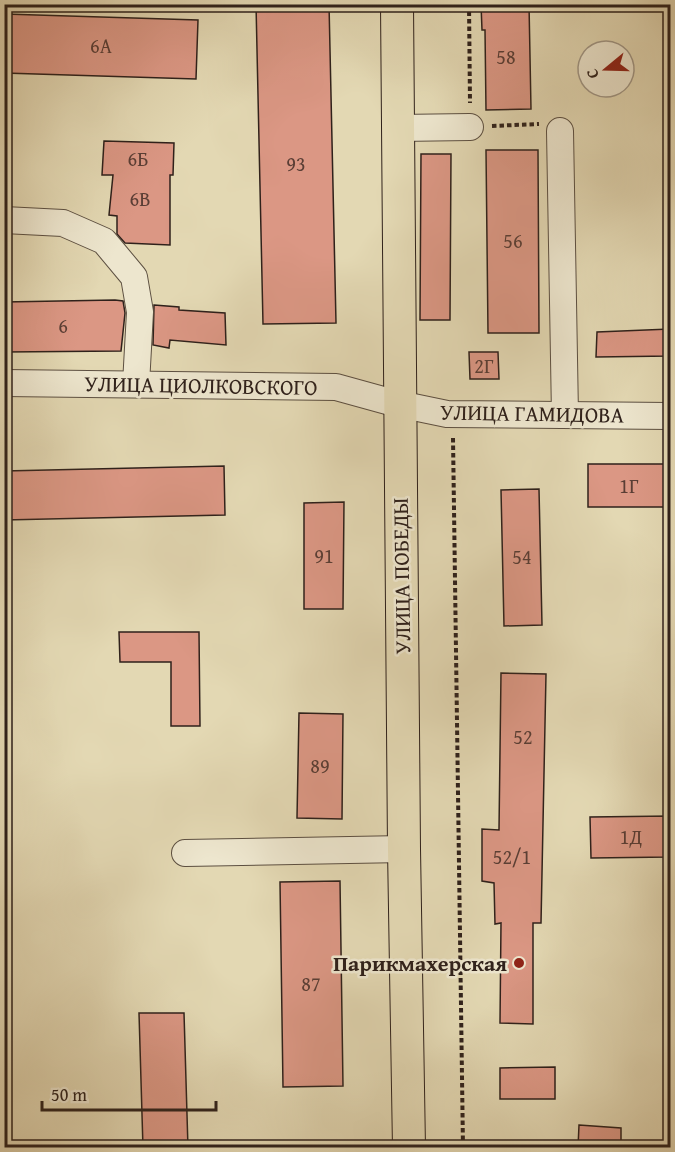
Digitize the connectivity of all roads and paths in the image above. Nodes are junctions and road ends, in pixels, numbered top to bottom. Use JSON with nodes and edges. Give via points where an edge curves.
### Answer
{"nodes":[{"id":1,"x":391,"y":4,"type":"edge"},
{"id":2,"x":397,"y":4,"type":"edge"},
{"id":3,"x":469,"y":4,"type":"edge"},
{"id":4,"x":470,"y":127,"type":"junction"},
{"id":5,"x":398,"y":128,"type":"junction"},
{"id":6,"x":560,"y":131,"type":"joint"},
{"id":7,"x":4,"y":220,"type":"edge"},
{"id":8,"x":4,"y":383,"type":"edge"},
{"id":9,"x":136,"y":384,"type":"junction"},
{"id":10,"x":397,"y":404,"type":"junction"},
{"id":11,"x":565,"y":415,"type":"junction"},
{"id":12,"x":670,"y":416,"type":"edge"},
{"id":13,"x":464,"y":438,"type":"dead end"},
{"id":14,"x":401,"y":849,"type":"junction"},
{"id":15,"x":185,"y":853,"type":"dead end"},
{"id":16,"x":404,"y":1148,"type":"edge"},
{"id":17,"x":410,"y":1148,"type":"edge"},
{"id":18,"x":463,"y":1148,"type":"edge"}],
"edges":[{"from":1,"to":10,"type":"main road","name":"УЛИЦА ПОБЕДЫ"},
{"from":2,"to":5,"type":"main road","name":"УЛИЦА ПОБЕДЫ"},
{"from":3,"to":4,"type":"path"},
{"from":4,"to":5,"type":"street"},
{"from":4,"to":6,"type":"path","via":[[552,124]]},
{"from":5,"to":10,"type":"main road","name":"УЛИЦА ПОБЕДЫ"},
{"from":6,"to":11,"type":"street"},
{"from":7,"to":9,"type":"street","via":[[63,223],[104,241],[134,277],[140,312]]},
{"from":8,"to":9,"type":"street","name":"УЛИЦА ЦИОЛКОВСКОГО"},
{"from":9,"to":10,"type":"street","name":"УЛИЦА ЦИОЛКОВСКОГО","via":[[336,387]]},
{"from":10,"to":11,"type":"street","name":"УЛИЦА ГАМИДОВА","via":[[447,414]]},
{"from":10,"to":14,"type":"main road","name":"УЛИЦА ПОБЕДЫ"},
{"from":11,"to":12,"type":"street","name":"УЛИЦА ГАМИДОВА"},
{"from":13,"to":18,"type":"path","via":[[452,438]]},
{"from":14,"to":15,"type":"street"},
{"from":14,"to":16,"type":"main road","name":"УЛИЦА ПОБЕДЫ"},
{"from":14,"to":17,"type":"main road","name":"УЛИЦА ПОБЕДЫ"}]}
